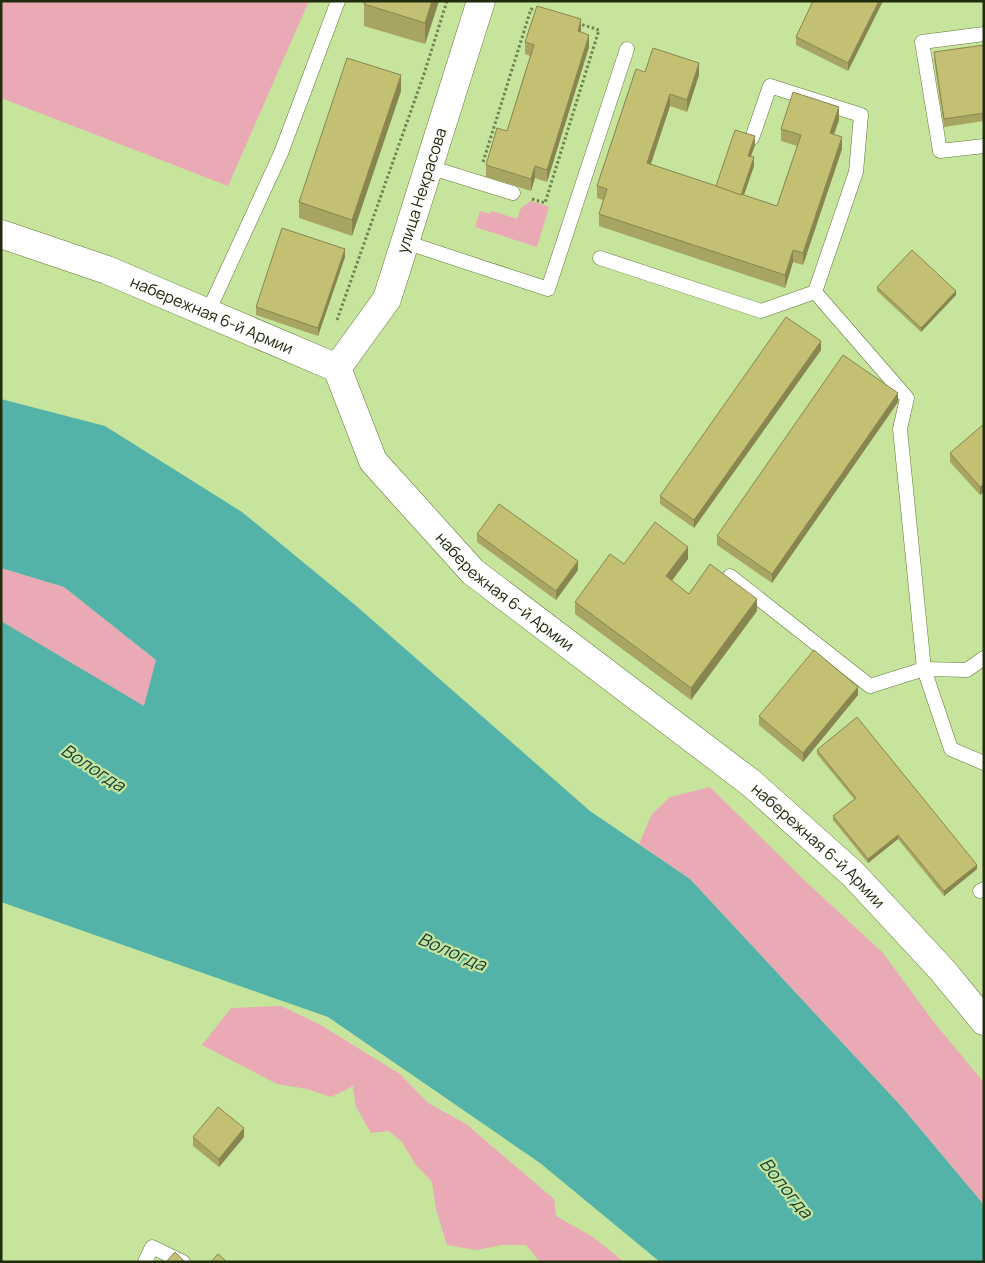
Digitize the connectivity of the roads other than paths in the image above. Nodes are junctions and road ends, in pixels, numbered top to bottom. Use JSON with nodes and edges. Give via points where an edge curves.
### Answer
{"nodes":[{"id":1,"x":338,"y":1,"type":"edge"},
{"id":2,"x":481,"y":1,"type":"edge"},
{"id":3,"x":984,"y":34,"type":"edge"},
{"id":4,"x":627,"y":49,"type":"dead end"},
{"id":5,"x":752,"y":138,"type":"edge"},
{"id":6,"x":984,"y":146,"type":"edge"},
{"id":7,"x":428,"y":167,"type":"junction"},
{"id":8,"x":513,"y":193,"type":"edge"},
{"id":9,"x":1,"y":234,"type":"edge"},
{"id":10,"x":405,"y":242,"type":"junction"},
{"id":11,"x":600,"y":258,"type":"dead end"},
{"id":12,"x":814,"y":292,"type":"junction"},
{"id":13,"x":208,"y":312,"type":"junction"},
{"id":14,"x":329,"y":365,"type":"junction"},
{"id":15,"x":730,"y":576,"type":"edge"},
{"id":16,"x":984,"y":658,"type":"edge"},
{"id":17,"x":924,"y":669,"type":"junction"},
{"id":18,"x":984,"y":763,"type":"edge"},
{"id":19,"x":984,"y":1021,"type":"edge"},
{"id":20,"x":145,"y":1262,"type":"edge"},
{"id":21,"x":183,"y":1262,"type":"edge"}],
"edges":[{"from":1,"to":13,"type":"lane","via":[[281,153]]},
{"from":2,"to":7,"type":"street","name":"улица Некрасова"},
{"from":3,"to":6,"type":"lane","via":[[922,42],[940,151]]},
{"from":4,"to":10,"type":"lane","via":[[548,289]]},
{"from":5,"to":12,"type":"lane","via":[[770,86],[861,115],[856,172]]},
{"from":7,"to":8,"type":"lane"},
{"from":7,"to":10,"type":"street","name":"улица Некрасова"},
{"from":9,"to":13,"type":"street","name":"набережная 6-й Армии","via":[[107,270]]},
{"from":10,"to":14,"type":"street","name":"улица Некрасова","via":[[386,298]]},
{"from":11,"to":12,"type":"lane","via":[[760,311]]},
{"from":12,"to":17,"type":"lane","via":[[906,398],[900,429]]},
{"from":13,"to":14,"type":"street","name":"набережная 6-й Армии"},
{"from":14,"to":19,"type":"street","name":"набережная 6-й Армии","via":[[373,461],[473,572],[751,783],[853,874]]},
{"from":15,"to":17,"type":"lane","via":[[870,686]]},
{"from":16,"to":17,"type":"lane","via":[[968,670]]},
{"from":17,"to":18,"type":"lane","via":[[951,749]]},
{"from":20,"to":21,"type":"lane","via":[[152,1247]]}]}
